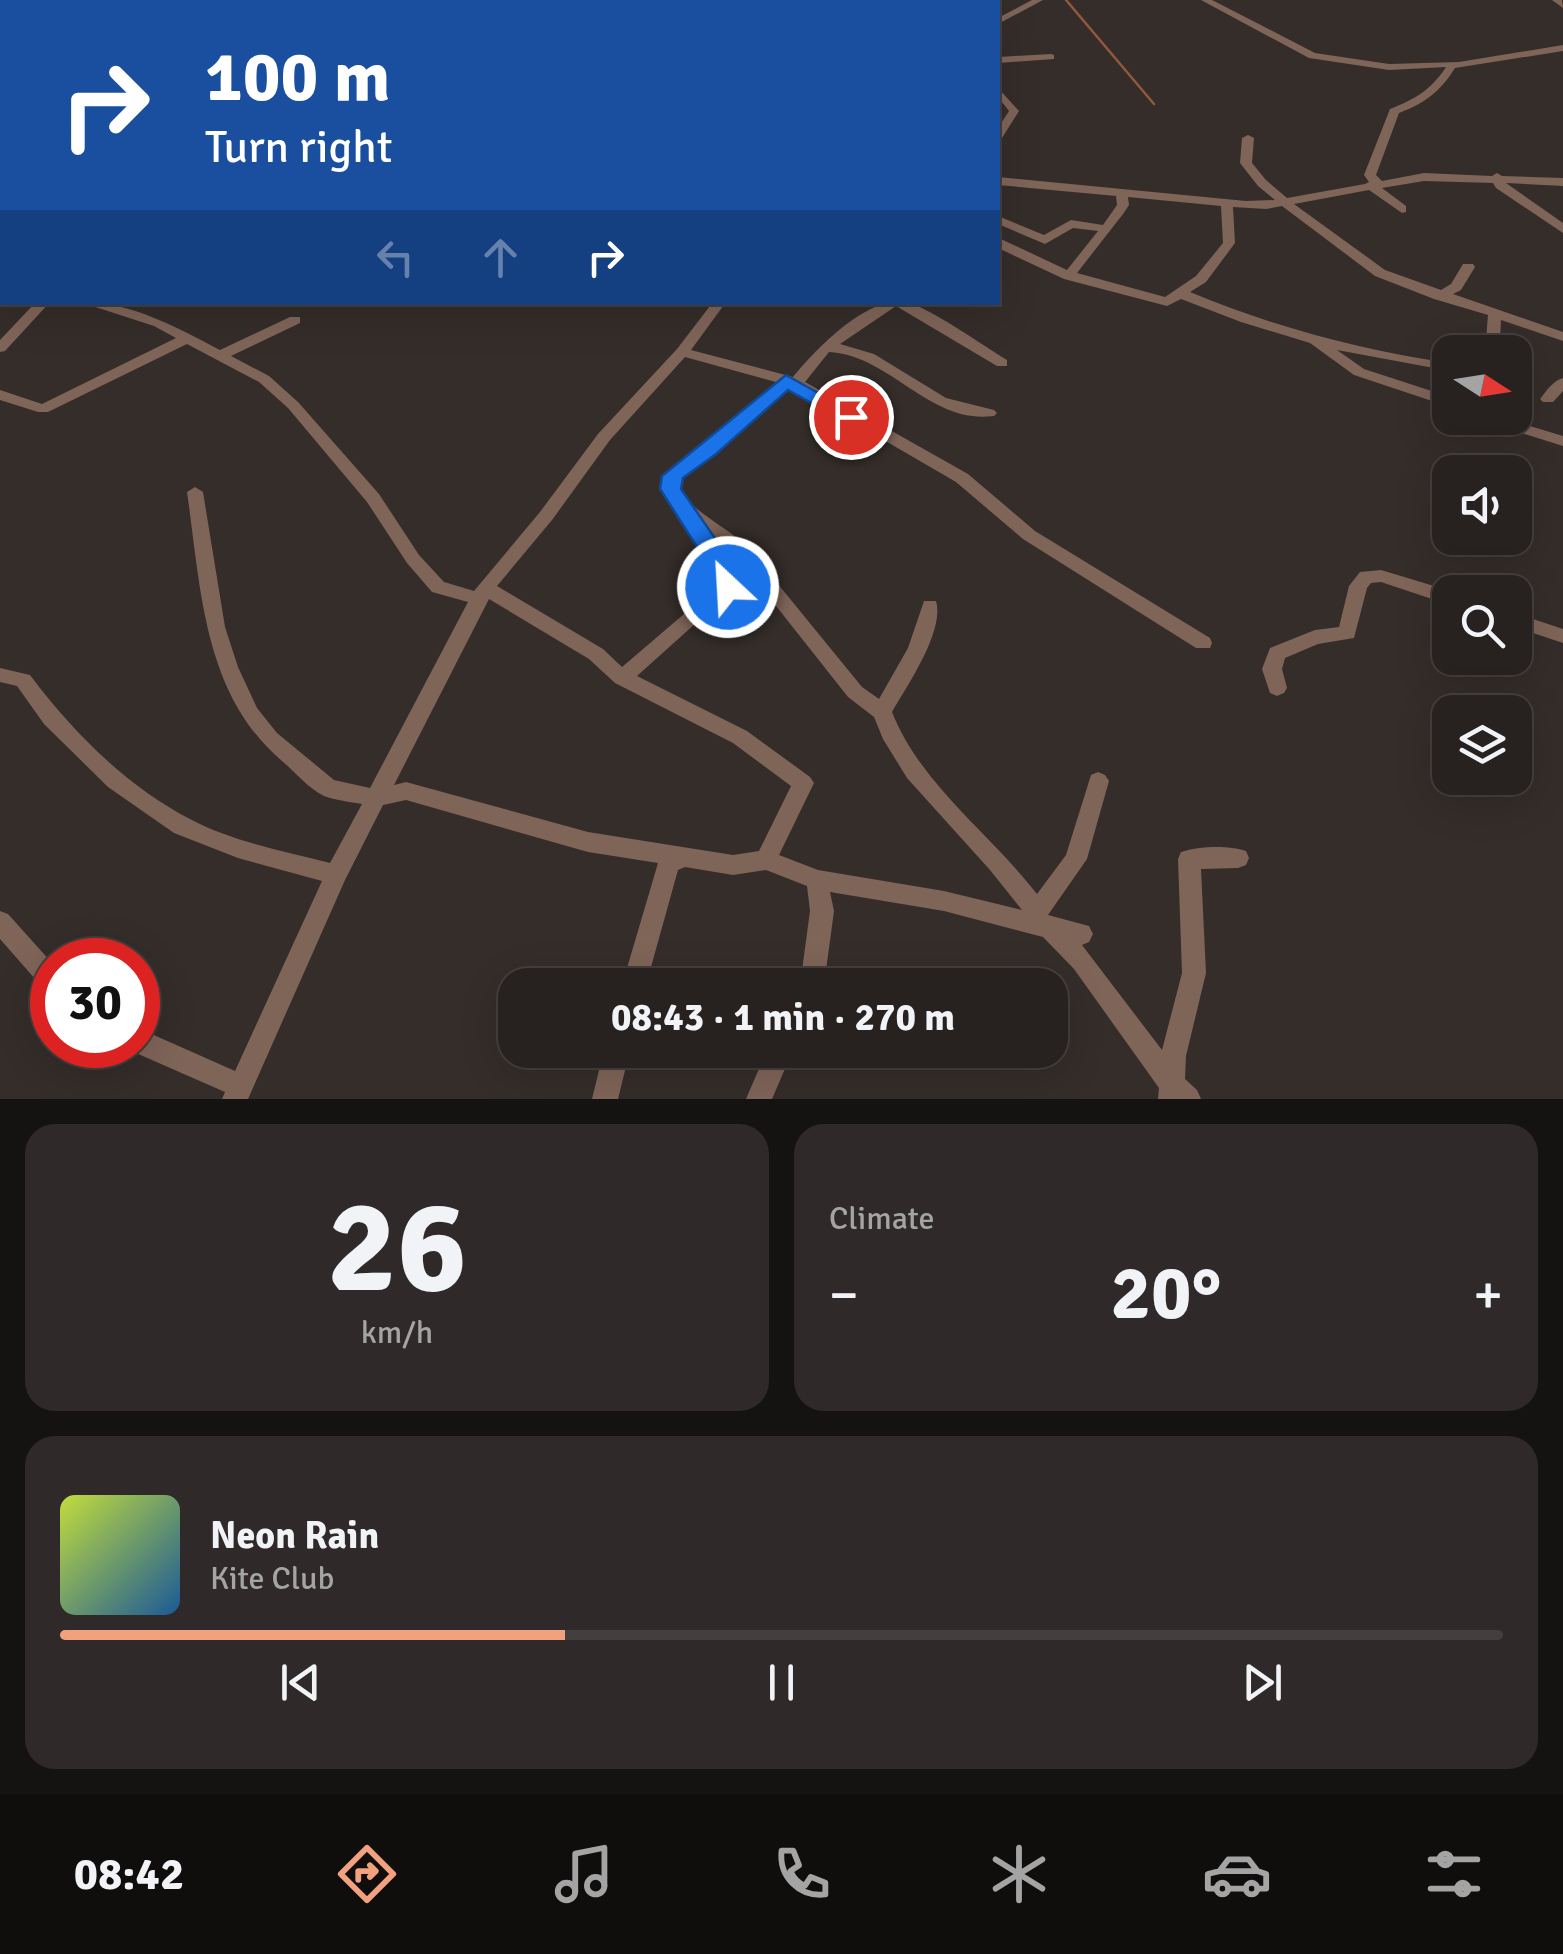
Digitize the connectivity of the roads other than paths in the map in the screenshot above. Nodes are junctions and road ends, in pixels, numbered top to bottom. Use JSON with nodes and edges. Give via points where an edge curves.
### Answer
{"nodes":[{"id":1,"x":1039,"y":0,"type":"edge"},
{"id":2,"x":1205,"y":0,"type":"edge"},
{"id":3,"x":1556,"y":0,"type":"edge"},
{"id":4,"x":1563,"y":4,"type":"edge"},
{"id":5,"x":1000,"y":20,"type":"edge"},
{"id":6,"x":1563,"y":48,"type":"edge"},
{"id":7,"x":1051,"y":57,"type":"dead end"},
{"id":8,"x":1000,"y":60,"type":"edge"},
{"id":9,"x":1456,"y":64,"type":"junction"},
{"id":10,"x":1000,"y":94,"type":"edge"},
{"id":11,"x":1000,"y":133,"type":"edge"},
{"id":12,"x":1248,"y":138,"type":"dead end"},
{"id":13,"x":1498,"y":177,"type":"junction"},
{"id":14,"x":1000,"y":181,"type":"edge"},
{"id":15,"x":1563,"y":182,"type":"edge"},
{"id":16,"x":1374,"y":184,"type":"junction"},
{"id":17,"x":1121,"y":192,"type":"junction"},
{"id":18,"x":1284,"y":199,"type":"junction"},
{"id":19,"x":1227,"y":204,"type":"junction"},
{"id":20,"x":1402,"y":209,"type":"dead end"},
{"id":21,"x":1000,"y":221,"type":"edge"},
{"id":22,"x":1107,"y":229,"type":"junction"},
{"id":23,"x":1563,"y":229,"type":"edge"},
{"id":24,"x":1045,"y":240,"type":"junction"},
{"id":25,"x":1000,"y":243,"type":"edge"},
{"id":26,"x":1040,"y":266,"type":"junction"},
{"id":27,"x":1468,"y":267,"type":"dead end"},
{"id":28,"x":1068,"y":276,"type":"junction"},
{"id":29,"x":1182,"y":294,"type":"junction"},
{"id":30,"x":1439,"y":296,"type":"junction"},
{"id":31,"x":41,"y":305,"type":"edge"},
{"id":32,"x":96,"y":305,"type":"edge"},
{"id":33,"x":718,"y":305,"type":"edge"},
{"id":34,"x":891,"y":305,"type":"edge"},
{"id":35,"x":901,"y":305,"type":"edge"},
{"id":36,"x":1495,"y":314,"type":"junction"},
{"id":37,"x":295,"y":320,"type":"dead end"},
{"id":38,"x":1493,"y":335,"type":"edge"},
{"id":39,"x":1308,"y":337,"type":"junction"},
{"id":40,"x":1563,"y":337,"type":"edge"},
{"id":41,"x":190,"y":338,"type":"junction"},
{"id":42,"x":825,"y":347,"type":"junction"},
{"id":43,"x":0,"y":348,"type":"edge"},
{"id":44,"x":682,"y":352,"type":"junction"},
{"id":45,"x":221,"y":355,"type":"junction"},
{"id":46,"x":1002,"y":362,"type":"dead end"},
{"id":47,"x":1432,"y":364,"type":"edge"},
{"id":48,"x":791,"y":382,"type":"junction"},
{"id":49,"x":1563,"y":382,"type":"edge"},
{"id":50,"x":0,"y":396,"type":"edge"},
{"id":51,"x":1432,"y":396,"type":"edge"},
{"id":52,"x":1548,"y":399,"type":"dead end"},
{"id":53,"x":990,"y":413,"type":"dead end"},
{"id":54,"x":1532,"y":431,"type":"edge"},
{"id":55,"x":1563,"y":441,"type":"edge"},
{"id":56,"x":195,"y":492,"type":"dead end"},
{"id":57,"x":685,"y":511,"type":"junction"},
{"id":58,"x":1432,"y":592,"type":"edge"},
{"id":59,"x":482,"y":593,"type":"junction"},
{"id":60,"x":930,"y":606,"type":"dead end"},
{"id":61,"x":1532,"y":626,"type":"edge"},
{"id":62,"x":1563,"y":636,"type":"edge"},
{"id":63,"x":1202,"y":643,"type":"dead end"},
{"id":64,"x":2,"y":676,"type":"edge"},
{"id":65,"x":622,"y":678,"type":"junction"},
{"id":66,"x":1277,"y":688,"type":"dead end"},
{"id":67,"x":882,"y":712,"type":"junction"},
{"id":68,"x":1098,"y":781,"type":"dead end"},
{"id":69,"x":374,"y":798,"type":"junction"},
{"id":70,"x":684,"y":857,"type":"junction"},
{"id":71,"x":1238,"y":858,"type":"dead end"},
{"id":72,"x":766,"y":860,"type":"junction"},
{"id":73,"x":336,"y":874,"type":"junction"},
{"id":74,"x":816,"y":880,"type":"junction"},
{"id":75,"x":1044,"y":920,"type":"junction"},
{"id":76,"x":0,"y":922,"type":"edge"},
{"id":77,"x":1081,"y":934,"type":"dead end"},
{"id":78,"x":30,"y":955,"type":"edge"},
{"id":79,"x":639,"y":968,"type":"edge"},
{"id":80,"x":814,"y":968,"type":"edge"},
{"id":81,"x":160,"y":1052,"type":"edge"},
{"id":82,"x":612,"y":1068,"type":"edge"},
{"id":83,"x":773,"y":1068,"type":"edge"},
{"id":84,"x":238,"y":1092,"type":"edge"},
{"id":85,"x":1177,"y":1094,"type":"edge"},
{"id":86,"x":605,"y":1099,"type":"edge"},
{"id":87,"x":760,"y":1099,"type":"edge"}],
"edges":[{"from":1,"to":5,"type":"street"},
{"from":2,"to":9,"type":"street","via":[[1312,56],[1389,68]]},
{"from":3,"to":4,"type":"street"},
{"from":6,"to":9,"type":"street"},
{"from":7,"to":8,"type":"street"},
{"from":9,"to":16,"type":"street","via":[[1438,87],[1394,111],[1372,165]]},
{"from":10,"to":11,"type":"street","via":[[1014,111]]},
{"from":12,"to":18,"type":"street","via":[[1246,162]]},
{"from":13,"to":15,"type":"street"},
{"from":13,"to":16,"type":"street"},
{"from":13,"to":23,"type":"street"},
{"from":14,"to":17,"type":"street"},
{"from":16,"to":18,"type":"street"},
{"from":16,"to":20,"type":"street"},
{"from":17,"to":19,"type":"street"},
{"from":17,"to":22,"type":"street","via":[[1123,206]]},
{"from":18,"to":19,"type":"street"},
{"from":18,"to":30,"type":"street","via":[[1380,273]]},
{"from":19,"to":29,"type":"street","via":[[1229,242],[1214,267]]},
{"from":21,"to":24,"type":"street"},
{"from":22,"to":24,"type":"street","via":[[1071,224]]},
{"from":22,"to":28,"type":"street"},
{"from":24,"to":26,"type":"street","via":[[1047,260]]},
{"from":25,"to":26,"type":"street"},
{"from":26,"to":28,"type":"street"},
{"from":27,"to":30,"type":"street","via":[[1456,288]]},
{"from":28,"to":29,"type":"street","via":[[1166,302]]},
{"from":29,"to":39,"type":"street"},
{"from":30,"to":36,"type":"street"},
{"from":31,"to":43,"type":"street"},
{"from":32,"to":41,"type":"street"},
{"from":33,"to":44,"type":"street"},
{"from":34,"to":42,"type":"street"},
{"from":35,"to":46,"type":"street"},
{"from":36,"to":38,"type":"street"},
{"from":36,"to":40,"type":"street"},
{"from":37,"to":45,"type":"street"},
{"from":39,"to":47,"type":"street"},
{"from":39,"to":51,"type":"street","via":[[1359,372]]},
{"from":41,"to":45,"type":"street"},
{"from":41,"to":50,"type":"street","via":[[43,409]]},
{"from":42,"to":48,"type":"street"},
{"from":42,"to":53,"type":"street","via":[[848,349],[951,406]]},
{"from":44,"to":48,"type":"street"},
{"from":44,"to":59,"type":"street","via":[[604,437]]},
{"from":45,"to":59,"type":"street","via":[[294,405],[438,587]]},
{"from":48,"to":57,"type":"street","via":[[672,476],[670,489]]},
{"from":48,"to":63,"type":"street","via":[[962,478],[1029,536]]},
{"from":49,"to":52,"type":"street"},
{"from":54,"to":55,"type":"street"},
{"from":56,"to":69,"type":"street","via":[[216,627],[249,714],[328,788]]},
{"from":57,"to":65,"type":"street","via":[[722,566],[728,587]]},
{"from":57,"to":67,"type":"street","via":[[740,549],[855,692]]},
{"from":58,"to":66,"type":"street","via":[[1366,577],[1347,633],[1314,637],[1277,653]]},
{"from":59,"to":65,"type":"street","via":[[596,654]]},
{"from":59,"to":69,"type":"street"},
{"from":60,"to":67,"type":"street","via":[[928,628]]},
{"from":61,"to":62,"type":"street"},
{"from":64,"to":73,"type":"street","via":[[24,680],[115,781],[182,826]]},
{"from":65,"to":72,"type":"street","via":[[803,783]]},
{"from":67,"to":75,"type":"street","via":[[889,736],[924,784]]},
{"from":68,"to":75,"type":"street","via":[[1076,859]]},
{"from":69,"to":70,"type":"street","via":[[406,790],[588,842]]},
{"from":69,"to":73,"type":"street"},
{"from":70,"to":72,"type":"street","via":[[733,865]]},
{"from":70,"to":79,"type":"street","via":[[669,864]]},
{"from":71,"to":85,"type":"street","via":[[1189,858],[1194,973],[1173,1056]]},
{"from":72,"to":74,"type":"street"},
{"from":73,"to":84,"type":"street"},
{"from":74,"to":75,"type":"street"},
{"from":74,"to":80,"type":"street","via":[[822,911]]},
{"from":75,"to":77,"type":"street"},
{"from":75,"to":85,"type":"street","via":[[1082,961]]},
{"from":76,"to":78,"type":"street"},
{"from":81,"to":84,"type":"street"},
{"from":82,"to":86,"type":"street"},
{"from":83,"to":87,"type":"street"}]}
